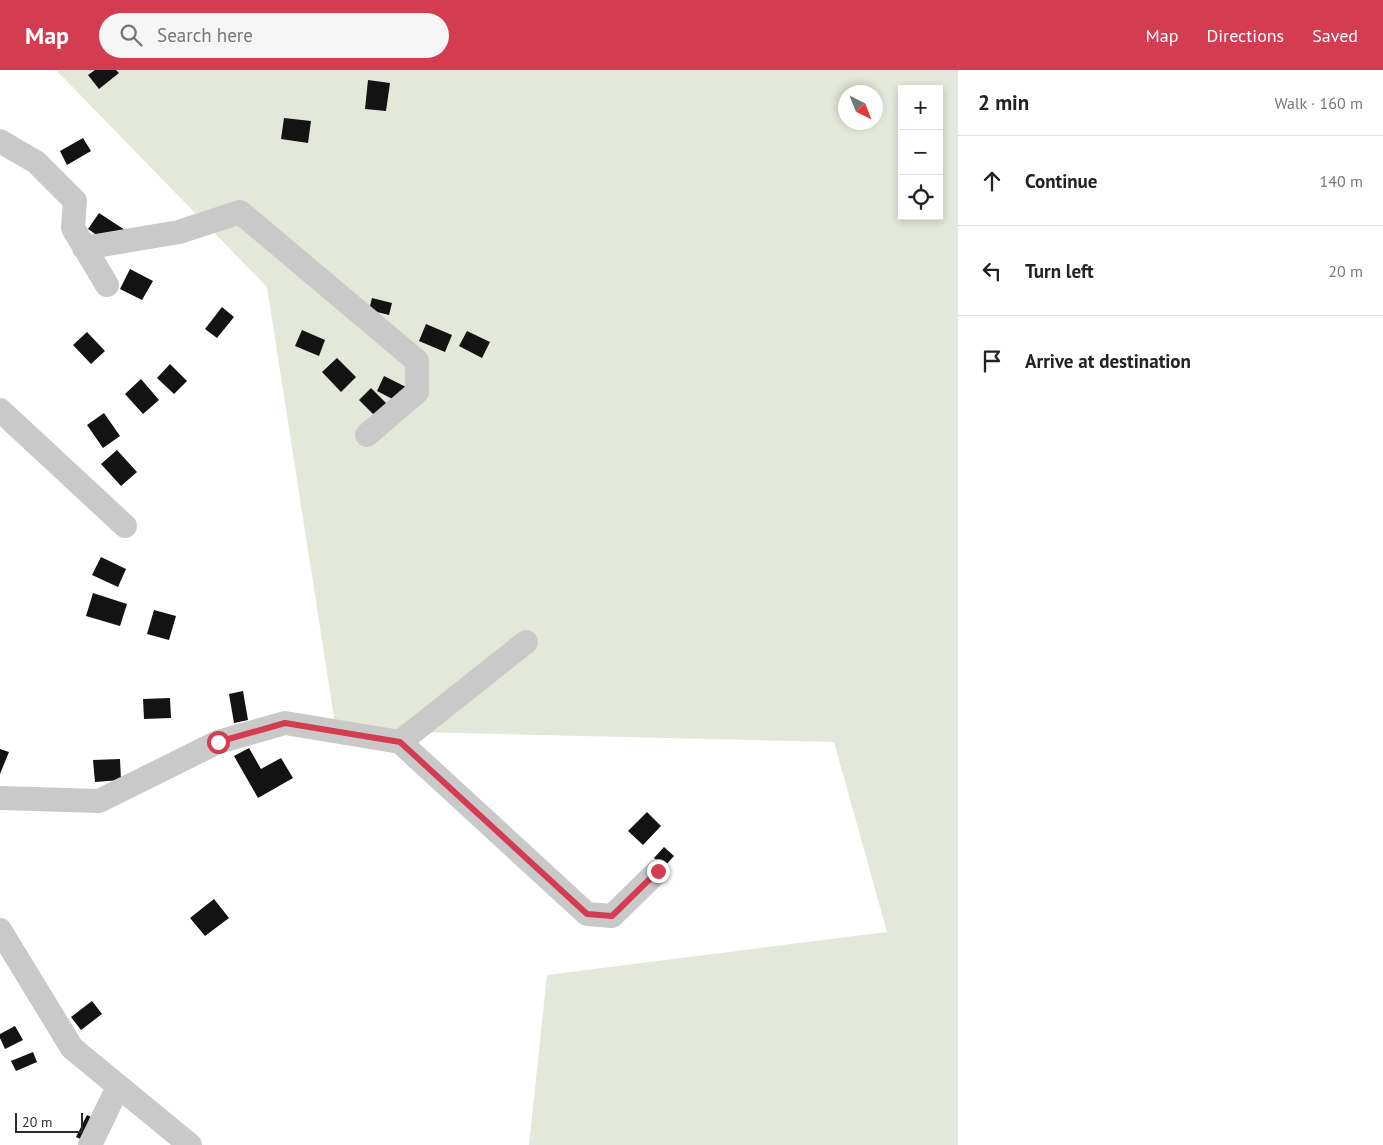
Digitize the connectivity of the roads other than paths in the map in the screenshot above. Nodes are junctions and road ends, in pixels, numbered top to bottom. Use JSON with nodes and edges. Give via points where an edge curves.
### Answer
{"nodes":[{"id":1,"x":0,"y":141,"type":"edge"},
{"id":2,"x":84,"y":248,"type":"junction"},
{"id":3,"x":107,"y":285,"type":"dead end"},
{"id":4,"x":0,"y":410,"type":"edge"},
{"id":5,"x":367,"y":435,"type":"dead end"},
{"id":6,"x":125,"y":526,"type":"dead end"},
{"id":7,"x":526,"y":642,"type":"dead end"},
{"id":8,"x":400,"y":742,"type":"junction"},
{"id":9,"x":0,"y":798,"type":"edge"},
{"id":10,"x":658,"y":871,"type":"dead end"},
{"id":11,"x":0,"y":930,"type":"edge"},
{"id":12,"x":118,"y":1088,"type":"junction"},
{"id":13,"x":90,"y":1145,"type":"edge"},
{"id":14,"x":190,"y":1145,"type":"edge"}],
"edges":[{"from":1,"to":2,"type":"street","via":[[36,162],[75,201],[73,228]]},
{"from":2,"to":3,"type":"street"},
{"from":2,"to":5,"type":"street","via":[[179,232],[240,212],[417,361],[417,392]]},
{"from":4,"to":6,"type":"street"},
{"from":7,"to":8,"type":"street"},
{"from":8,"to":9,"type":"street","via":[[285,723],[218,742],[99,800]]},
{"from":8,"to":10,"type":"street","via":[[587,914],[612,916]]},
{"from":11,"to":12,"type":"street","via":[[72,1048]]},
{"from":12,"to":13,"type":"street"},
{"from":12,"to":14,"type":"street"}]}
